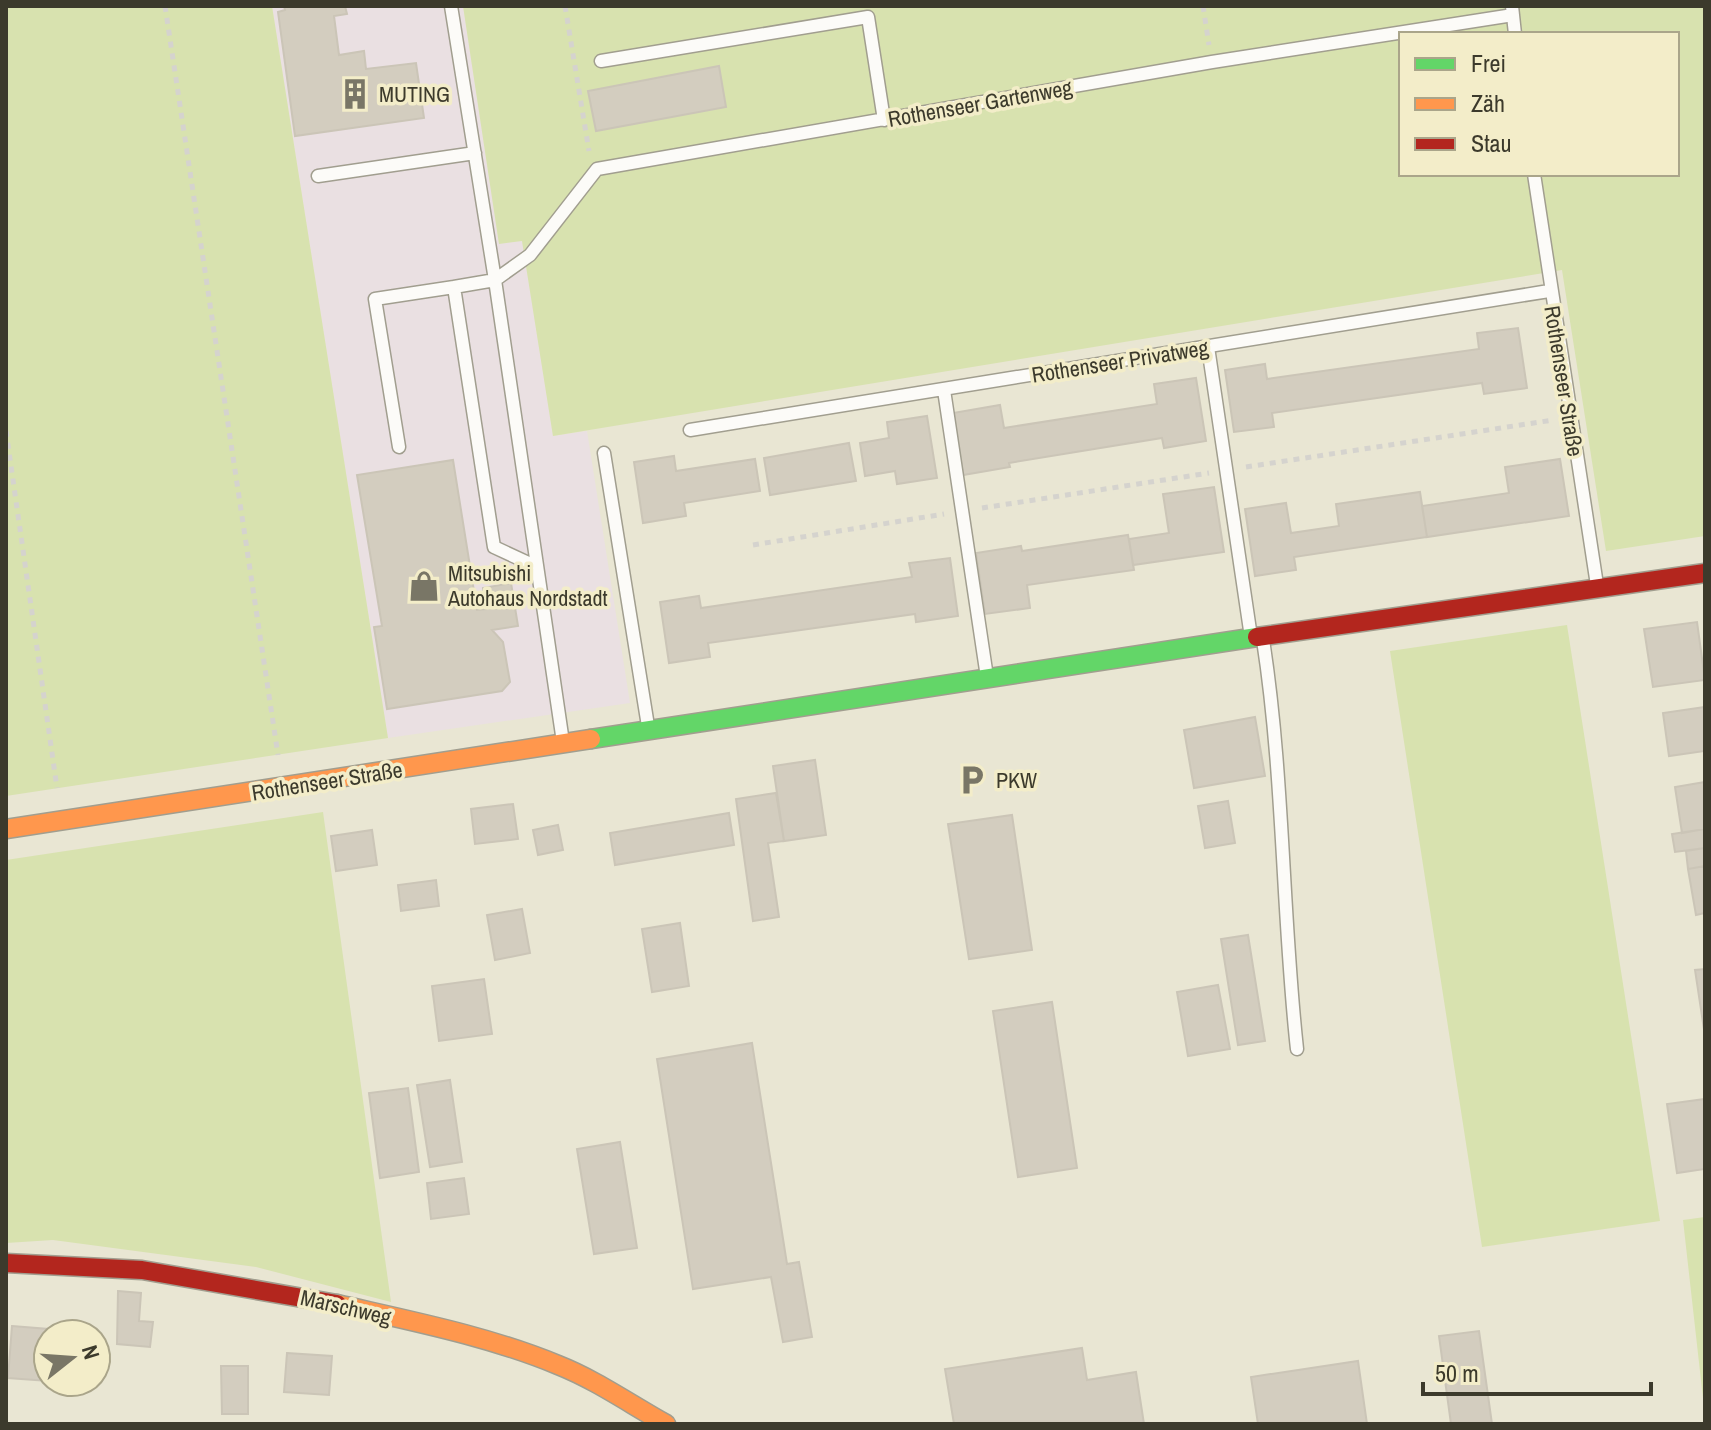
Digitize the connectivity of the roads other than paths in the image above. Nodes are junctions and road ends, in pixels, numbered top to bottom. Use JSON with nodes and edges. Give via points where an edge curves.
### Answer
{"nodes":[{"id":1,"x":451,"y":6,"type":"edge"},
{"id":2,"x":1512,"y":11,"type":"edge"},
{"id":3,"x":1515,"y":32,"type":"edge"},
{"id":4,"x":601,"y":61,"type":"dead end"},
{"id":5,"x":884,"y":120,"type":"junction"},
{"id":6,"x":475,"y":153,"type":"junction"},
{"id":7,"x":318,"y":176,"type":"dead end"},
{"id":8,"x":1534,"y":176,"type":"edge"},
{"id":9,"x":495,"y":280,"type":"junction"},
{"id":10,"x":454,"y":287,"type":"junction"},
{"id":11,"x":1549,"y":291,"type":"junction"},
{"id":12,"x":1208,"y":347,"type":"junction"},
{"id":13,"x":944,"y":390,"type":"junction"},
{"id":14,"x":690,"y":430,"type":"dead end"},
{"id":15,"x":399,"y":447,"type":"dead end"},
{"id":16,"x":604,"y":453,"type":"dead end"},
{"id":17,"x":537,"y":567,"type":"junction"},
{"id":18,"x":1705,"y":573,"type":"edge"},
{"id":19,"x":1597,"y":588,"type":"junction"},
{"id":20,"x":1257,"y":637,"type":"junction"},
{"id":21,"x":987,"y":680,"type":"junction"},
{"id":22,"x":649,"y":733,"type":"junction"},
{"id":23,"x":564,"y":745,"type":"junction"},
{"id":24,"x":6,"y":829,"type":"edge"},
{"id":25,"x":1297,"y":1049,"type":"dead end"},
{"id":26,"x":6,"y":1263,"type":"edge"},
{"id":27,"x":666,"y":1424,"type":"edge"}],
"edges":[{"from":1,"to":6,"type":"lane"},
{"from":2,"to":3,"type":"lane"},
{"from":2,"to":5,"type":"lane","name":"Rothenseer Gartenweg"},
{"from":4,"to":5,"type":"lane","via":[[868,17]]},
{"from":5,"to":9,"type":"lane","name":"Rothenseer Gartenweg","via":[[597,169],[530,255]]},
{"from":6,"to":7,"type":"lane"},
{"from":6,"to":9,"type":"lane"},
{"from":8,"to":11,"type":"lane","name":"Rothenseer Straße"},
{"from":9,"to":10,"type":"lane"},
{"from":9,"to":17,"type":"lane"},
{"from":10,"to":15,"type":"lane","via":[[375,299]]},
{"from":10,"to":17,"type":"lane","via":[[494,547]]},
{"from":11,"to":12,"type":"lane","name":"Rothenseer Privatweg"},
{"from":11,"to":19,"type":"lane","name":"Rothenseer Straße"},
{"from":12,"to":13,"type":"lane","name":"Rothenseer Privatweg"},
{"from":12,"to":20,"type":"lane"},
{"from":13,"to":14,"type":"lane","name":"Rothenseer Privatweg"},
{"from":13,"to":21,"type":"lane"},
{"from":16,"to":22,"type":"lane"},
{"from":17,"to":23,"type":"lane"},
{"from":18,"to":19,"type":"street","name":"Rothenseer Straße"},
{"from":19,"to":20,"type":"street","name":"Rothenseer Straße"},
{"from":20,"to":21,"type":"street","name":"Rothenseer Straße"},
{"from":20,"to":25,"type":"lane","via":[[1283,830]]},
{"from":21,"to":22,"type":"street","name":"Rothenseer Straße"},
{"from":22,"to":23,"type":"street","name":"Rothenseer Straße"},
{"from":23,"to":24,"type":"street","name":"Rothenseer Straße"},
{"from":26,"to":27,"type":"street","name":"Marschweg","via":[[172,1275],[289,1293],[404,1320],[544,1359]]}]}
